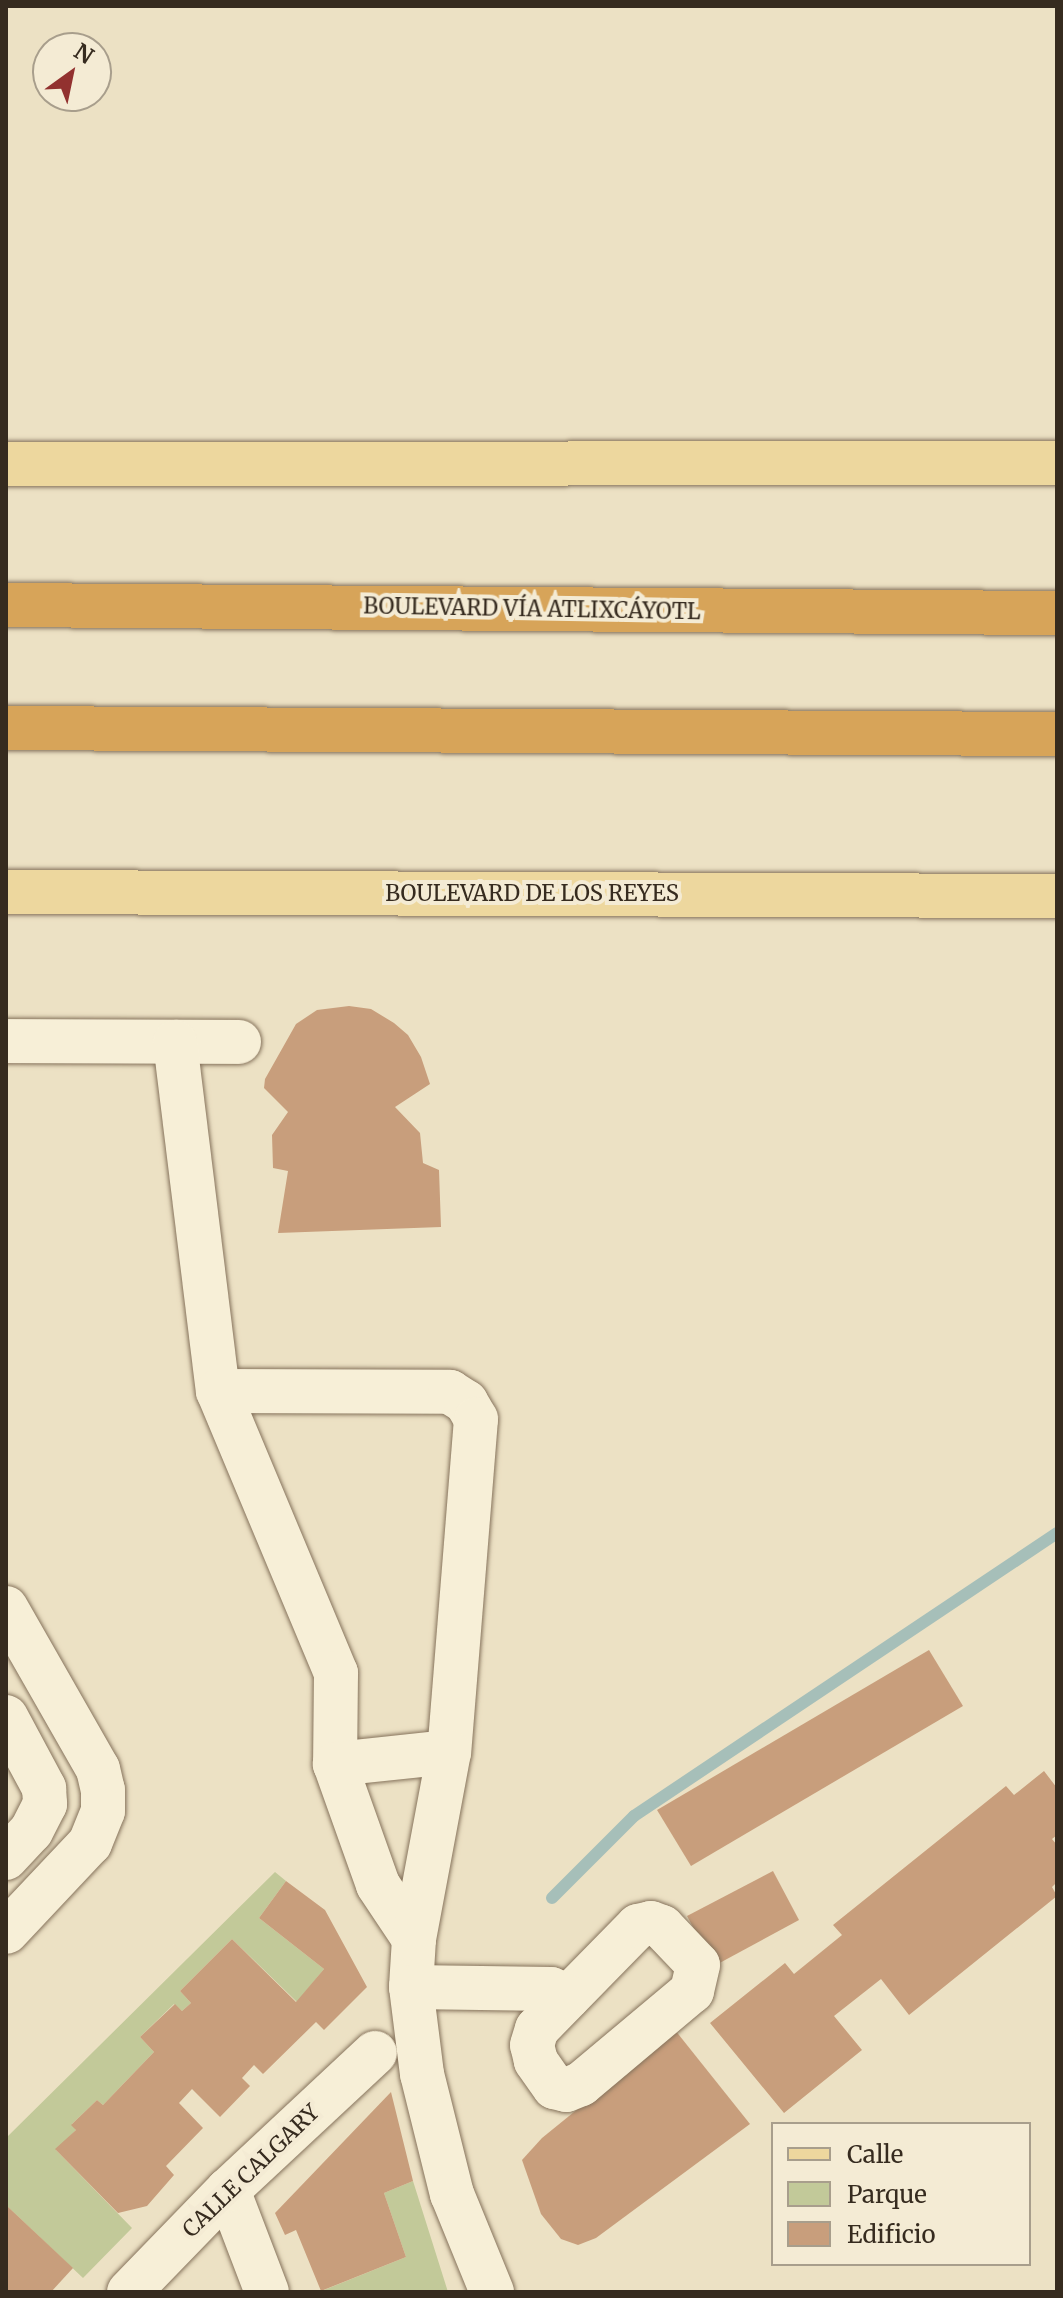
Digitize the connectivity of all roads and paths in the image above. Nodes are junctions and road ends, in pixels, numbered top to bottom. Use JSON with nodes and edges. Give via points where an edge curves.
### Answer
{"nodes":[{"id":1,"x":1057,"y":463,"type":"edge"},
{"id":2,"x":6,"y":464,"type":"edge"},
{"id":3,"x":6,"y":605,"type":"edge"},
{"id":4,"x":1057,"y":613,"type":"edge"},
{"id":5,"x":6,"y":728,"type":"edge"},
{"id":6,"x":1057,"y":734,"type":"edge"},
{"id":7,"x":6,"y":892,"type":"edge"},
{"id":8,"x":1057,"y":896,"type":"edge"},
{"id":9,"x":6,"y":1041,"type":"edge"},
{"id":10,"x":175,"y":1042,"type":"junction"},
{"id":11,"x":239,"y":1042,"type":"dead end"},
{"id":12,"x":218,"y":1391,"type":"junction"},
{"id":13,"x":6,"y":1608,"type":"edge"},
{"id":14,"x":6,"y":1717,"type":"edge"},
{"id":15,"x":449,"y":1752,"type":"junction"},
{"id":16,"x":335,"y":1764,"type":"junction"},
{"id":17,"x":6,"y":1858,"type":"edge"},
{"id":18,"x":6,"y":1932,"type":"edge"},
{"id":19,"x":414,"y":1939,"type":"junction"},
{"id":20,"x":411,"y":1987,"type":"junction"},
{"id":21,"x":568,"y":1997,"type":"dead end"},
{"id":22,"x":375,"y":2053,"type":"dead end"},
{"id":23,"x":228,"y":2190,"type":"junction"},
{"id":24,"x":129,"y":2292,"type":"edge"},
{"id":25,"x":267,"y":2292,"type":"edge"},
{"id":26,"x":492,"y":2292,"type":"edge"}],
"edges":[{"from":1,"to":2,"type":"main road"},
{"from":3,"to":4,"type":"highway","name":"BOULEVARD VÍA ATLIXCÁYOTL"},
{"from":5,"to":6,"type":"highway"},
{"from":7,"to":8,"type":"main road","name":"BOULEVARD DE LOS REYES"},
{"from":9,"to":10,"type":"street"},
{"from":10,"to":11,"type":"street"},
{"from":10,"to":12,"type":"street"},
{"from":12,"to":15,"type":"street","via":[[450,1392],[466,1402],[476,1419]]},
{"from":12,"to":16,"type":"street","via":[[336,1673]]},
{"from":13,"to":18,"type":"street","via":[[98,1769],[103,1801],[90,1843]]},
{"from":14,"to":17,"type":"street","via":[[44,1788],[45,1804],[31,1831]]},
{"from":15,"to":16,"type":"street"},
{"from":15,"to":19,"type":"street"},
{"from":16,"to":19,"type":"street","via":[[378,1885]]},
{"from":19,"to":20,"type":"street"},
{"from":20,"to":21,"type":"street","via":[[551,1989]]},
{"from":20,"to":26,"type":"street","via":[[422,2074],[452,2194]]},
{"from":22,"to":23,"type":"street","name":"CALLE CALGARY"},
{"from":23,"to":24,"type":"street","name":"CALLE CALGARY"},
{"from":23,"to":25,"type":"street"}]}
